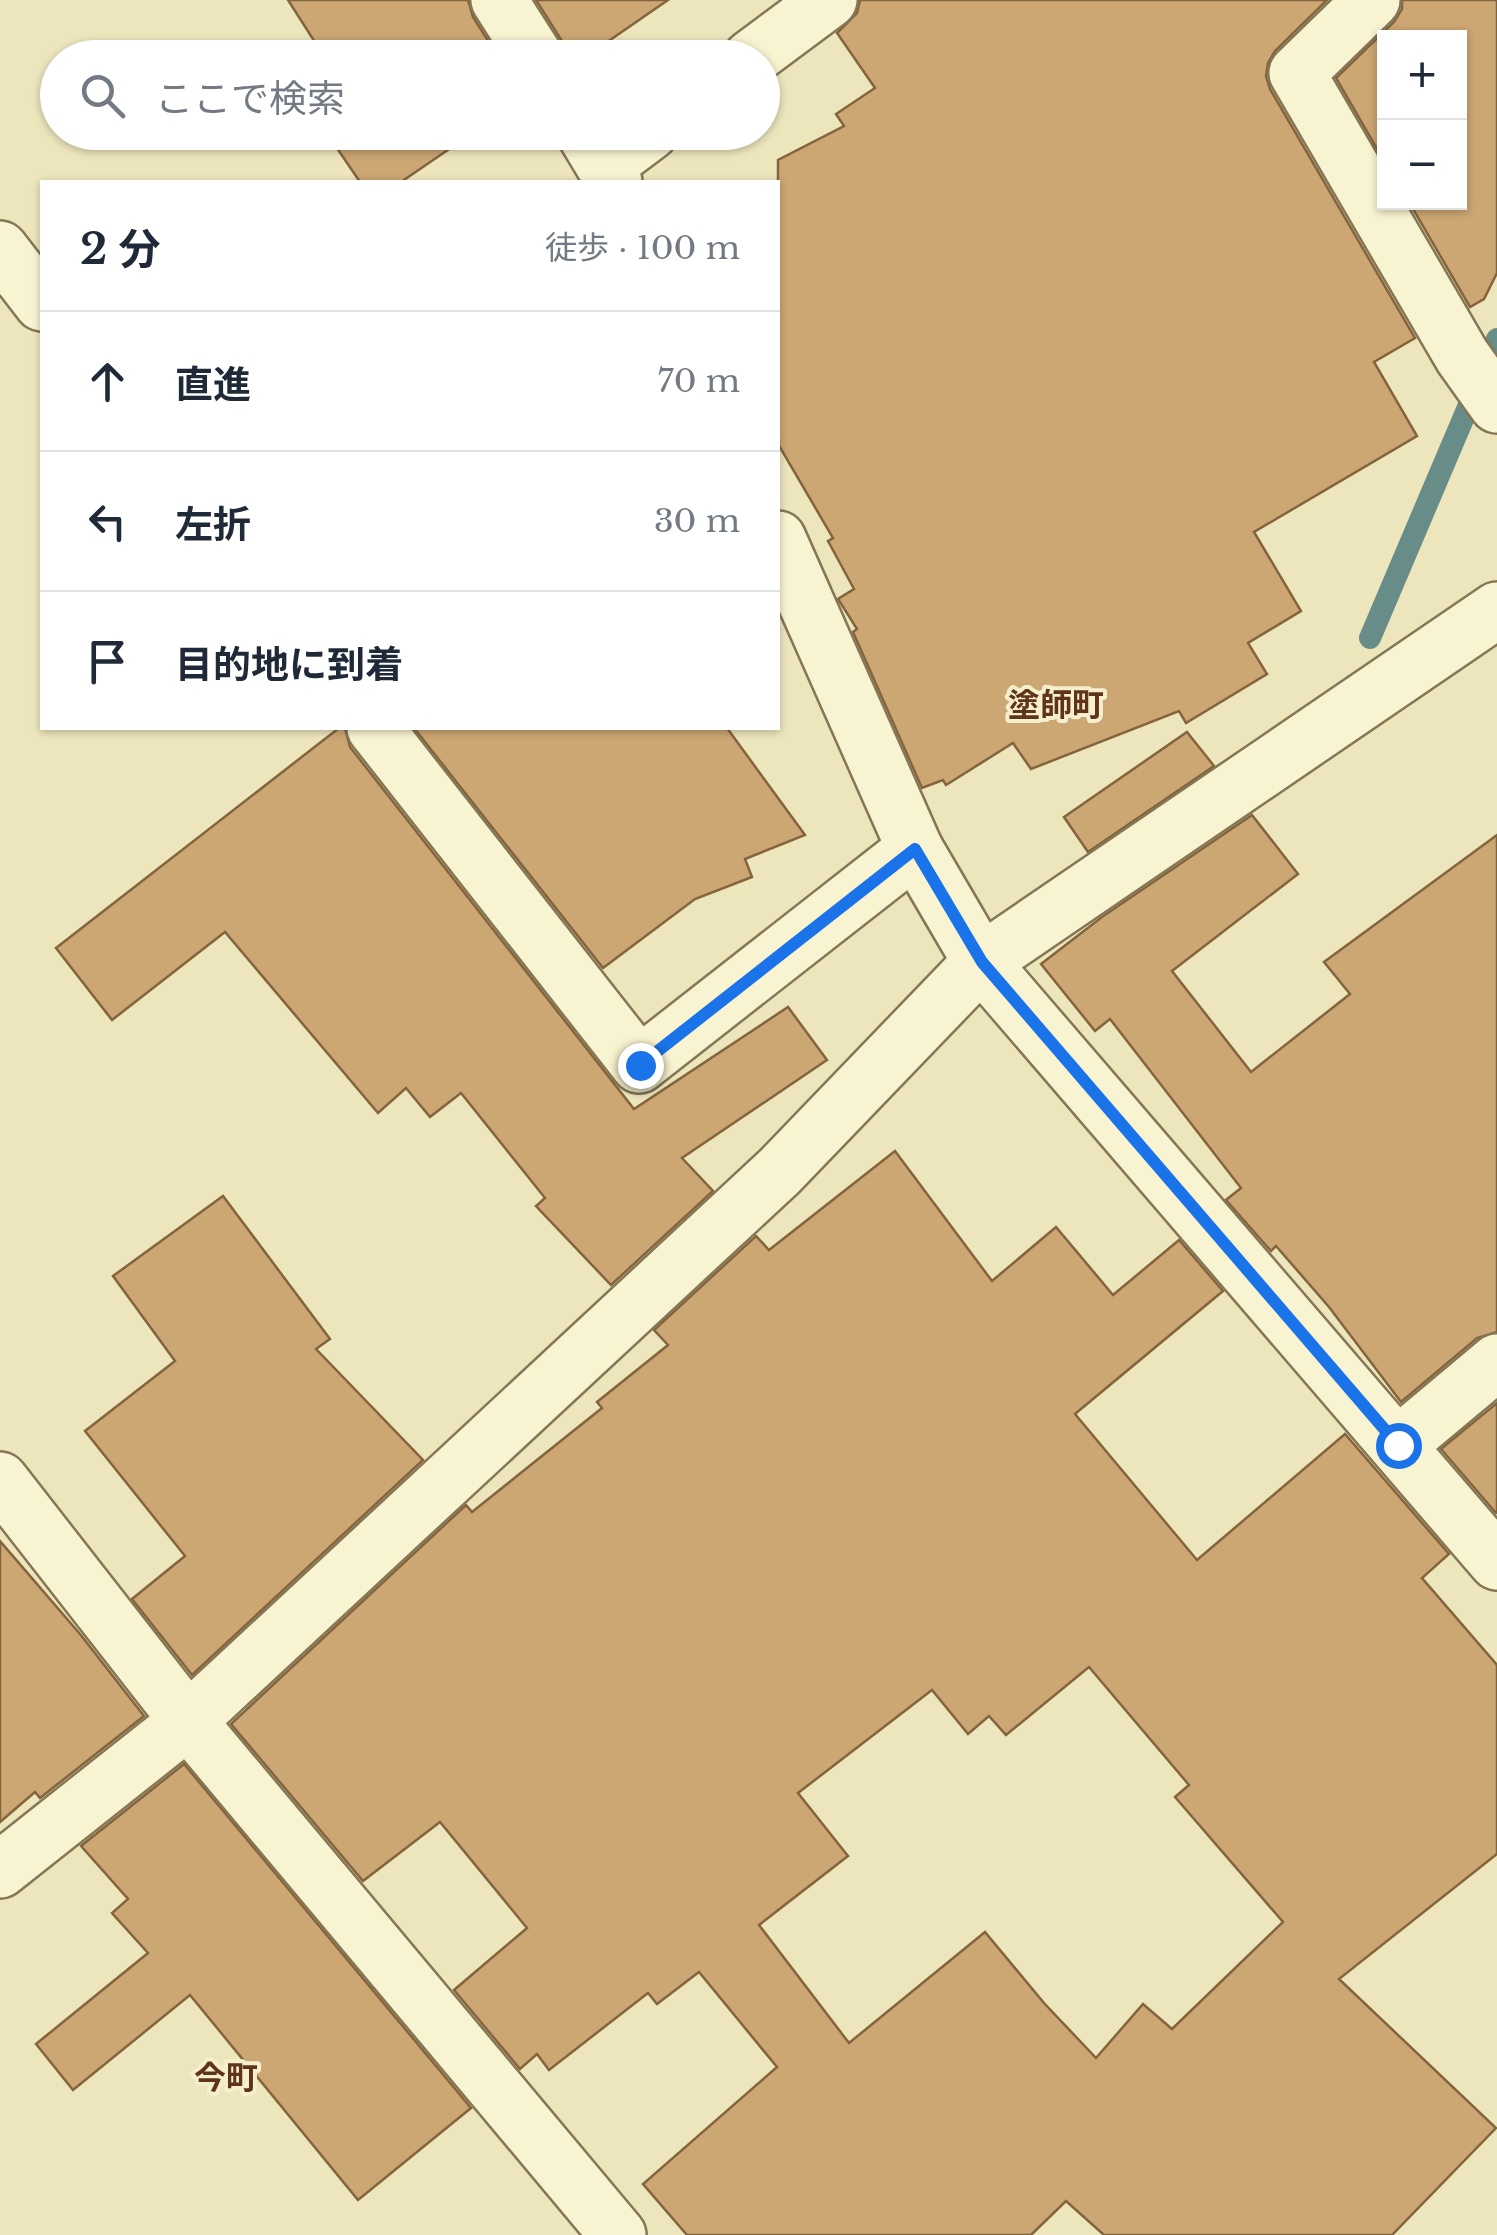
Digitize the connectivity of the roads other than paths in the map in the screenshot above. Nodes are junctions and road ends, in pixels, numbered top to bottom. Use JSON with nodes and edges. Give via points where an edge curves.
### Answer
{"nodes":[{"id":1,"x":499,"y":0,"type":"edge"},
{"id":2,"x":829,"y":0,"type":"edge"},
{"id":3,"x":1372,"y":0,"type":"edge"},
{"id":4,"x":525,"y":40,"type":"edge"},
{"id":5,"x":776,"y":40,"type":"edge"},
{"id":6,"x":0,"y":249,"type":"edge"},
{"id":7,"x":40,"y":300,"type":"edge"},
{"id":8,"x":1484,"y":385,"type":"edge"},
{"id":9,"x":780,"y":544,"type":"edge"},
{"id":10,"x":1497,"y":610,"type":"edge"},
{"id":11,"x":377,"y":730,"type":"edge"},
{"id":12,"x":915,"y":849,"type":"junction"},
{"id":13,"x":982,"y":962,"type":"junction"},
{"id":14,"x":1497,"y":1362,"type":"edge"},
{"id":15,"x":1398,"y":1445,"type":"junction"},
{"id":16,"x":0,"y":1480,"type":"edge"},
{"id":17,"x":1497,"y":1562,"type":"edge"},
{"id":18,"x":188,"y":1722,"type":"junction"},
{"id":19,"x":0,"y":1870,"type":"edge"},
{"id":20,"x":618,"y":2235,"type":"edge"}],
"edges":[{"from":1,"to":4,"type":"street"},
{"from":2,"to":5,"type":"street"},
{"from":3,"to":8,"type":"street","via":[[1297,72]]},
{"from":6,"to":7,"type":"street"},
{"from":9,"to":12,"type":"street"},
{"from":10,"to":13,"type":"street"},
{"from":11,"to":12,"type":"street","via":[[640,1065]]},
{"from":12,"to":13,"type":"street"},
{"from":13,"to":15,"type":"street"},
{"from":13,"to":18,"type":"street","via":[[780,1170]]},
{"from":14,"to":15,"type":"street"},
{"from":15,"to":17,"type":"street"},
{"from":16,"to":18,"type":"street"},
{"from":18,"to":19,"type":"street"},
{"from":18,"to":20,"type":"street"}]}
